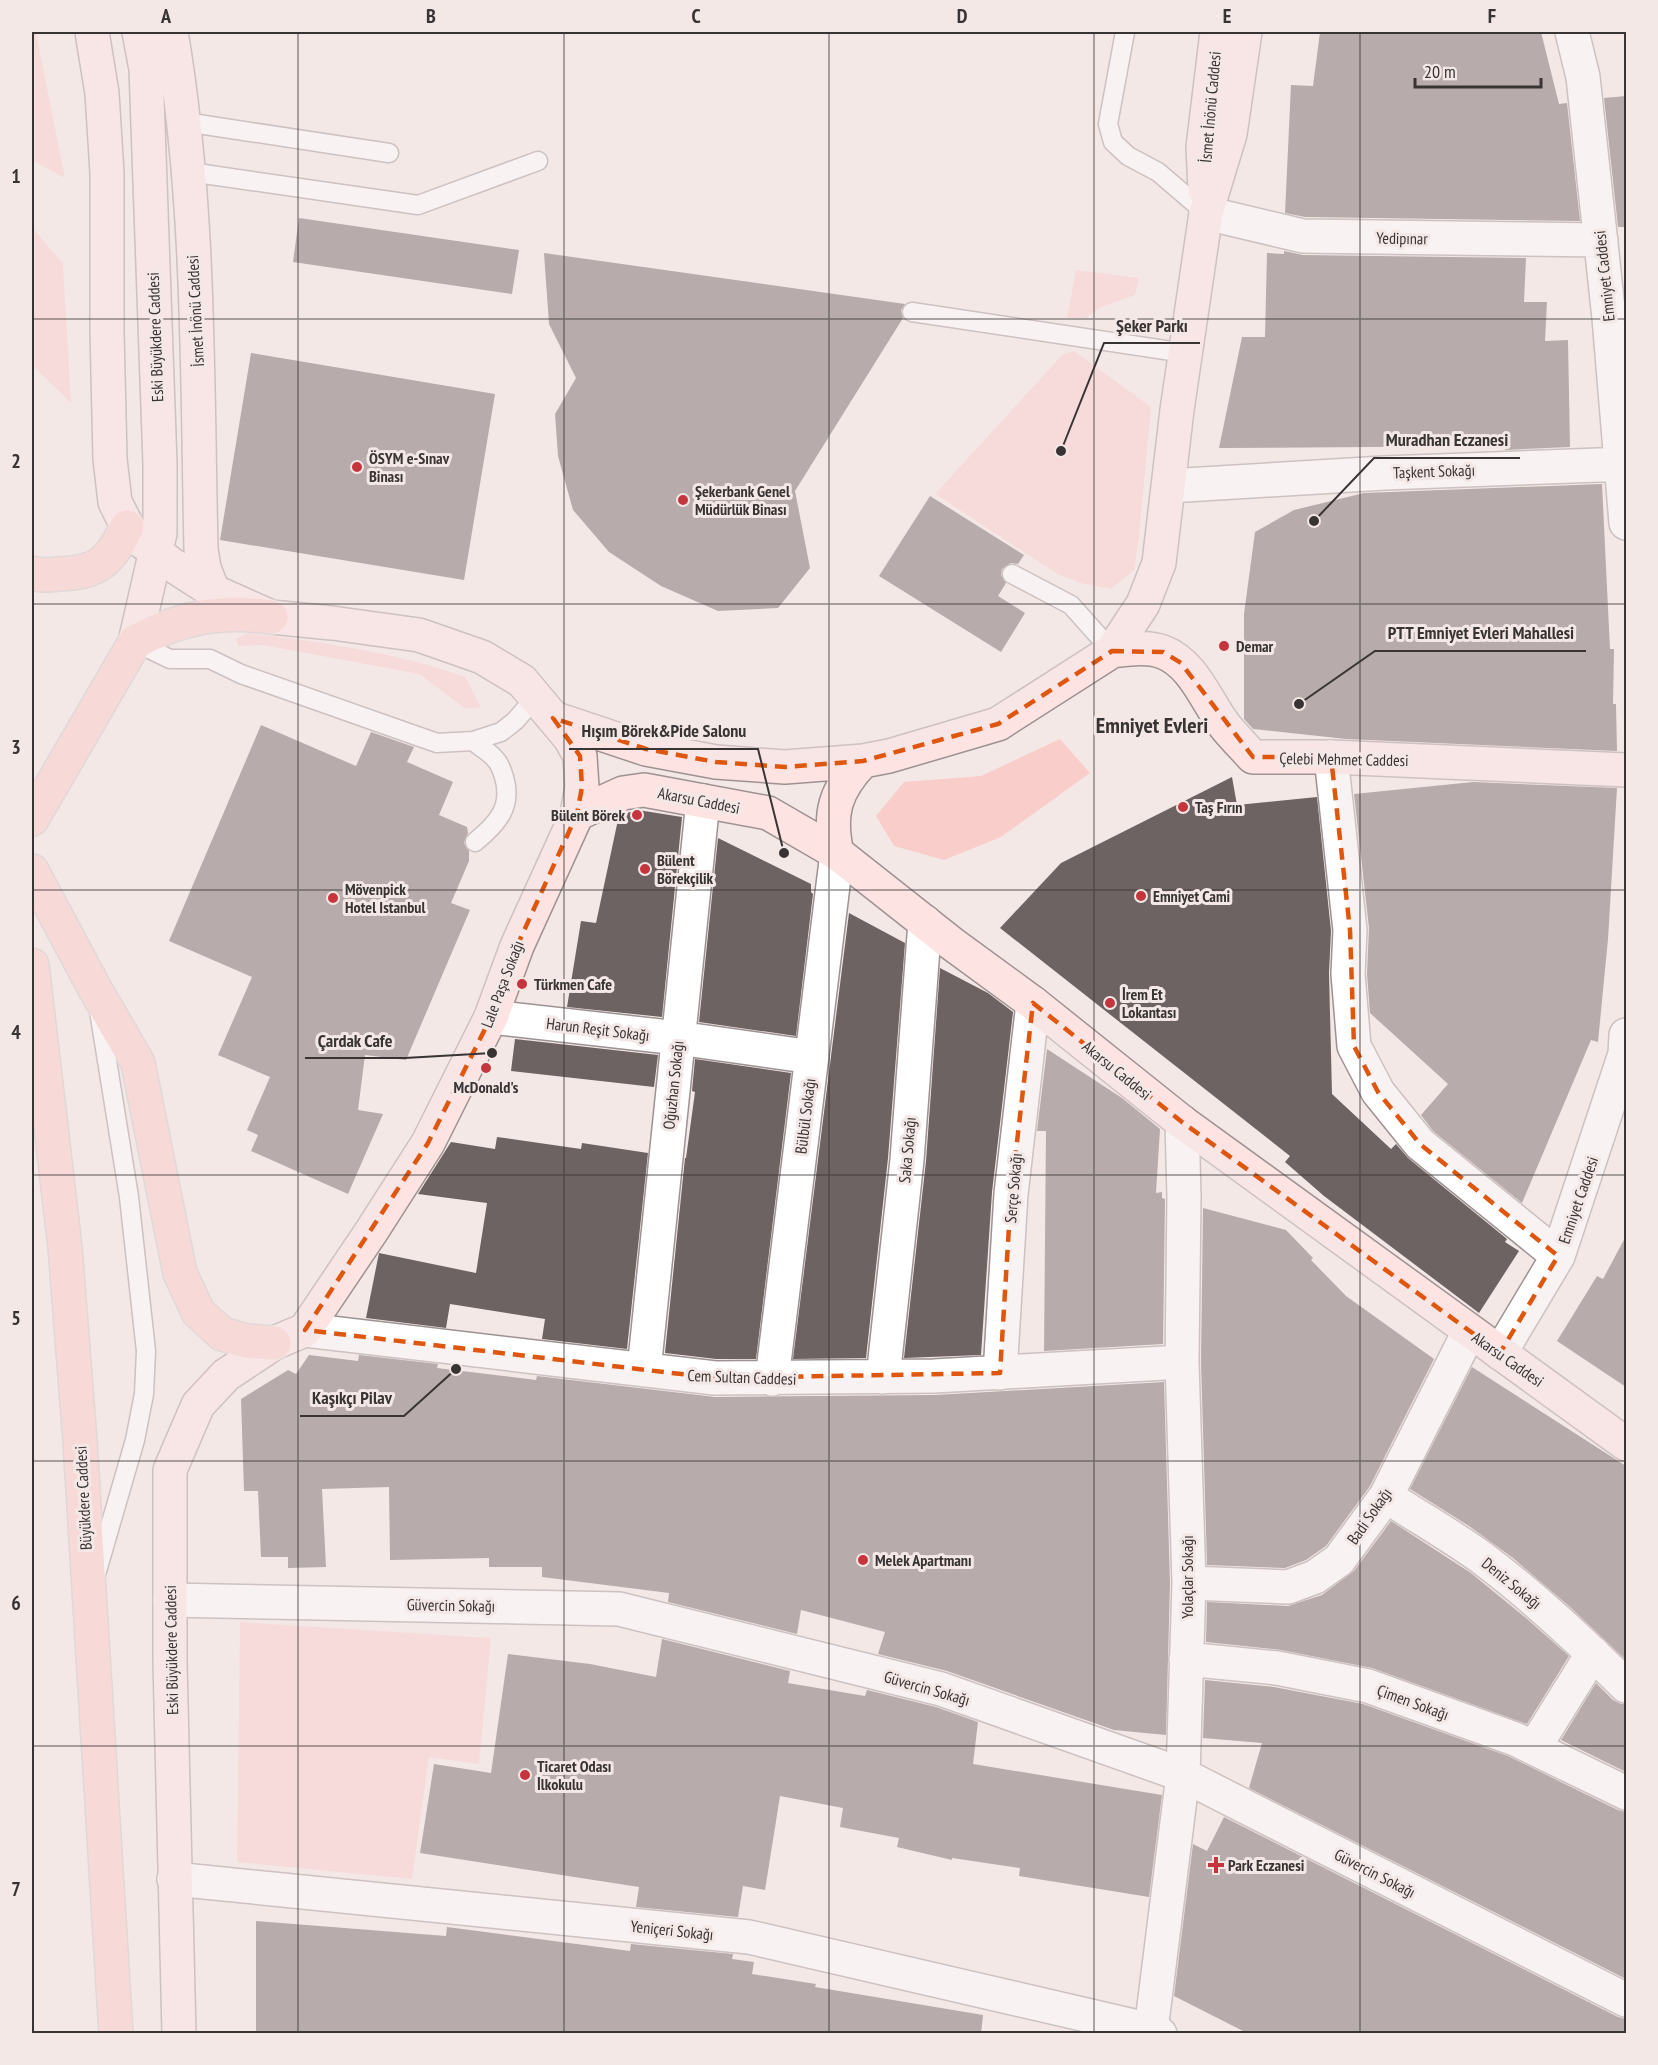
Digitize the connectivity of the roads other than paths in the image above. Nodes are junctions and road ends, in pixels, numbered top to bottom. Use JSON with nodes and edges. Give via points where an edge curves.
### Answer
{"nodes":[{"id":1,"x":93,"y":32,"type":"edge"},
{"id":2,"x":139,"y":32,"type":"edge"},
{"id":3,"x":171,"y":32,"type":"edge"},
{"id":4,"x":1125,"y":32,"type":"edge"},
{"id":5,"x":1217,"y":32,"type":"edge"},
{"id":6,"x":1245,"y":32,"type":"edge"},
{"id":7,"x":1572,"y":32,"type":"edge"},
{"id":8,"x":185,"y":122,"type":"junction"},
{"id":9,"x":389,"y":153,"type":"dead end"},
{"id":10,"x":537,"y":161,"type":"dead end"},
{"id":11,"x":190,"y":172,"type":"junction"},
{"id":12,"x":1206,"y":213,"type":"junction"},
{"id":13,"x":1601,"y":240,"type":"junction"},
{"id":14,"x":912,"y":312,"type":"dead end"},
{"id":15,"x":1618,"y":317,"type":"edge"},
{"id":16,"x":1185,"y":353,"type":"junction"},
{"id":17,"x":1623,"y":464,"type":"edge"},
{"id":18,"x":1169,"y":486,"type":"junction"},
{"id":19,"x":1626,"y":523,"type":"edge"},
{"id":20,"x":127,"y":527,"type":"junction"},
{"id":21,"x":155,"y":552,"type":"junction"},
{"id":22,"x":32,"y":573,"type":"edge"},
{"id":23,"x":1012,"y":574,"type":"dead end"},
{"id":24,"x":213,"y":591,"type":"junction"},
{"id":25,"x":271,"y":617,"type":"junction"},
{"id":26,"x":135,"y":642,"type":"junction"},
{"id":27,"x":1112,"y":651,"type":"junction"},
{"id":28,"x":545,"y":708,"type":"junction"},
{"id":29,"x":473,"y":741,"type":"junction"},
{"id":30,"x":1331,"y":757,"type":"junction"},
{"id":31,"x":863,"y":761,"type":"junction"},
{"id":32,"x":1626,"y":770,"type":"edge"},
{"id":33,"x":703,"y":801,"type":"junction"},
{"id":34,"x":577,"y":814,"type":"junction"},
{"id":35,"x":32,"y":819,"type":"edge"},
{"id":36,"x":475,"y":842,"type":"dead end"},
{"id":37,"x":837,"y":853,"type":"junction"},
{"id":38,"x":32,"y":871,"type":"edge"},
{"id":39,"x":925,"y":922,"type":"junction"},
{"id":40,"x":32,"y":964,"type":"edge"},
{"id":41,"x":95,"y":989,"type":"junction"},
{"id":42,"x":1033,"y":1003,"type":"junction"},
{"id":43,"x":491,"y":1017,"type":"junction"},
{"id":44,"x":678,"y":1038,"type":"junction"},
{"id":45,"x":1626,"y":1048,"type":"edge"},
{"id":46,"x":812,"y":1057,"type":"junction"},
{"id":47,"x":1182,"y":1122,"type":"junction"},
{"id":48,"x":1558,"y":1256,"type":"junction"},
{"id":49,"x":304,"y":1330,"type":"junction"},
{"id":50,"x":1469,"y":1332,"type":"junction"},
{"id":51,"x":274,"y":1343,"type":"junction"},
{"id":52,"x":1500,"y":1353,"type":"junction"},
{"id":53,"x":1182,"y":1362,"type":"junction"},
{"id":54,"x":644,"y":1370,"type":"junction"},
{"id":55,"x":1000,"y":1373,"type":"junction"},
{"id":56,"x":883,"y":1377,"type":"junction"},
{"id":57,"x":772,"y":1379,"type":"junction"},
{"id":58,"x":1626,"y":1444,"type":"edge"},
{"id":59,"x":1386,"y":1496,"type":"junction"},
{"id":60,"x":1189,"y":1583,"type":"junction"},
{"id":61,"x":89,"y":1598,"type":"junction"},
{"id":62,"x":170,"y":1600,"type":"junction"},
{"id":63,"x":1593,"y":1653,"type":"junction"},
{"id":64,"x":1186,"y":1659,"type":"junction"},
{"id":65,"x":1626,"y":1686,"type":"edge"},
{"id":66,"x":1534,"y":1748,"type":"junction"},
{"id":67,"x":1183,"y":1775,"type":"junction"},
{"id":68,"x":1626,"y":1793,"type":"edge"},
{"id":69,"x":174,"y":1879,"type":"junction"},
{"id":70,"x":1626,"y":2000,"type":"edge"},
{"id":71,"x":1156,"y":2032,"type":"edge"},
{"id":72,"x":116,"y":2034,"type":"edge"},
{"id":73,"x":179,"y":2034,"type":"edge"}],
"edges":[{"from":1,"to":20,"type":"street","via":[[107,173],[110,459],[115,502]]},
{"from":2,"to":21,"type":"street","name":"Eski Büyükdere Caddesi","via":[[146,69],[159,452],[160,533]]},
{"from":3,"to":8,"type":"street","name":"İsmet İnönü Caddesi"},
{"from":4,"to":12,"type":"lane","via":[[1108,124],[1113,142],[1128,156],[1158,171]]},
{"from":5,"to":12,"type":"street","name":"İsmet İnönü Caddesi","via":[[1203,147]]},
{"from":6,"to":12,"type":"street","name":"İsmet İnönü Caddesi","via":[[1230,134]]},
{"from":7,"to":13,"type":"street","name":"Emniyet Caddesi","via":[[1583,77]]},
{"from":8,"to":9,"type":"lane"},
{"from":8,"to":11,"type":"street","name":"İsmet İnönü Caddesi"},
{"from":10,"to":11,"type":"lane","via":[[418,205]]},
{"from":11,"to":24,"type":"street","name":"İsmet İnönü Caddesi","via":[[201,549]]},
{"from":12,"to":13,"type":"street","name":"Yedipınar","via":[[1303,236]]},
{"from":12,"to":16,"type":"street"},
{"from":13,"to":15,"type":"street","name":"Emniyet Caddesi"},
{"from":14,"to":16,"type":"lane"},
{"from":15,"to":17,"type":"street","name":"Emniyet Caddesi"},
{"from":16,"to":18,"type":"street"},
{"from":17,"to":18,"type":"street","name":"Taşkent Sokağı"},
{"from":17,"to":19,"type":"street","name":"Emniyet Caddesi"},
{"from":18,"to":27,"type":"street","via":[[1160,563],[1143,604]]},
{"from":20,"to":21,"type":"street"},
{"from":20,"to":22,"type":"main road","via":[[114,553],[94,570]]},
{"from":21,"to":24,"type":"street"},
{"from":21,"to":26,"type":"street","name":"Eski Büyükdere Caddesi"},
{"from":23,"to":27,"type":"lane","via":[[1071,605]]},
{"from":24,"to":25,"type":"street"},
{"from":25,"to":26,"type":"main road","via":[[220,614],[158,630]]},
{"from":25,"to":28,"type":"street","via":[[419,635],[482,657],[522,681]]},
{"from":26,"to":29,"type":"lane","via":[[170,659],[210,659],[241,674],[437,743]]},
{"from":26,"to":35,"type":"main road"},
{"from":27,"to":30,"type":"street","name":"Çelebi Mehmet Caddesi","via":[[1139,648],[1163,652],[1181,663],[1224,725],[1253,758]]},
{"from":27,"to":31,"type":"street","via":[[998,724]]},
{"from":28,"to":29,"type":"lane","via":[[501,732]]},
{"from":28,"to":31,"type":"street","via":[[646,749],[716,762],[785,767]]},
{"from":28,"to":34,"type":"street","name":"Lale Paşa Sokağı","via":[[580,756],[582,787]]},
{"from":29,"to":36,"type":"lane","via":[[496,759],[507,788],[504,809],[492,828]]},
{"from":30,"to":32,"type":"street","name":"Çelebi Mehmet Caddesi"},
{"from":30,"to":48,"type":"street","via":[[1350,930],[1348,974],[1354,1046],[1378,1092],[1420,1144]]},
{"from":31,"to":37,"type":"street","via":[[850,774],[833,813]]},
{"from":33,"to":34,"type":"street","name":"Akarsu Caddesi","via":[[644,790],[623,793]]},
{"from":33,"to":37,"type":"street","name":"Akarsu Caddesi","via":[[768,813]]},
{"from":33,"to":44,"type":"street","name":"Oğuzhan Sokağı"},
{"from":34,"to":43,"type":"street","name":"Lale Paşa Sokağı","via":[[516,946]]},
{"from":37,"to":39,"type":"street","name":"Akarsu Caddesi"},
{"from":37,"to":46,"type":"street","name":"Bülbül Sokağı"},
{"from":38,"to":41,"type":"main road"},
{"from":39,"to":42,"type":"street","name":"Akarsu Caddesi"},
{"from":39,"to":56,"type":"street","name":"Saka Sokağı","via":[[907,1160]]},
{"from":40,"to":61,"type":"main road","name":"Büyükdere Caddesi","via":[[64,1247]]},
{"from":41,"to":51,"type":"main road","via":[[138,1063],[180,1273],[198,1312],[222,1334]]},
{"from":41,"to":61,"type":"lane","via":[[129,1197],[146,1351],[144,1394],[135,1440]]},
{"from":42,"to":47,"type":"street","name":"Akarsu Caddesi"},
{"from":42,"to":55,"type":"street","name":"Serçe Sokağı","via":[[1011,1194]]},
{"from":43,"to":44,"type":"street","name":"Harun Reşit Sokağı"},
{"from":43,"to":49,"type":"street","name":"Lale Paşa Sokağı","via":[[428,1143]]},
{"from":44,"to":46,"type":"street","name":"Harun Reşit Sokağı"},
{"from":44,"to":54,"type":"street","name":"Oğuzhan Sokağı"},
{"from":45,"to":48,"type":"street","name":"Emniyet Caddesi"},
{"from":46,"to":57,"type":"street","name":"Bülbül Sokağı"},
{"from":47,"to":50,"type":"street","name":"Akarsu Caddesi"},
{"from":47,"to":53,"type":"street","name":"Yolaçlar Sokağı"},
{"from":48,"to":52,"type":"street","name":"Emniyet Caddesi"},
{"from":49,"to":51,"type":"street","name":"Eski Büyükdere Caddesi"},
{"from":49,"to":54,"type":"street","name":"Cem Sultan Caddesi"},
{"from":50,"to":52,"type":"street","name":"Akarsu Caddesi"},
{"from":50,"to":59,"type":"street","name":"Badi Sokağı"},
{"from":51,"to":62,"type":"street","name":"Eski Büyükdere Caddesi","via":[[225,1375],[198,1405],[170,1470]]},
{"from":52,"to":58,"type":"street","name":"Akarsu Caddesi"},
{"from":53,"to":55,"type":"street","name":"Cem Sultan Caddesi"},
{"from":53,"to":60,"type":"street","name":"Yolaçlar Sokağı"},
{"from":54,"to":57,"type":"street","name":"Cem Sultan Caddesi","via":[[715,1378]]},
{"from":55,"to":56,"type":"street","name":"Cem Sultan Caddesi"},
{"from":56,"to":57,"type":"street","name":"Cem Sultan Caddesi"},
{"from":59,"to":60,"type":"street","name":"Badi Sokağı","via":[[1339,1560],[1315,1577],[1288,1587]]},
{"from":59,"to":63,"type":"street","name":"Deniz Sokağı","via":[[1482,1558]]},
{"from":60,"to":64,"type":"street","name":"Yolaçlar Sokağı"},
{"from":61,"to":72,"type":"main road","name":"Büyükdere Caddesi"},
{"from":62,"to":67,"type":"street","name":"Güvercin Sokağı","via":[[619,1609],[942,1689]]},
{"from":62,"to":69,"type":"street","name":"Eski Büyükdere Caddesi"},
{"from":63,"to":65,"type":"street","name":"Deniz Sokağı"},
{"from":63,"to":66,"type":"street"},
{"from":64,"to":66,"type":"street","name":"Çimen Sokağı","via":[[1277,1668],[1368,1686]]},
{"from":64,"to":67,"type":"street","name":"Yolaçlar Sokağı"},
{"from":66,"to":68,"type":"street","name":"Çimen Sokağı"},
{"from":67,"to":70,"type":"street","name":"Güvercin Sokağı"},
{"from":67,"to":71,"type":"street","name":"Yolaçlar Sokağı"},
{"from":69,"to":71,"type":"street","name":"Yeniçeri Sokağı","via":[[749,1937]]},
{"from":69,"to":73,"type":"street","name":"Eski Büyükdere Caddesi"}]}
